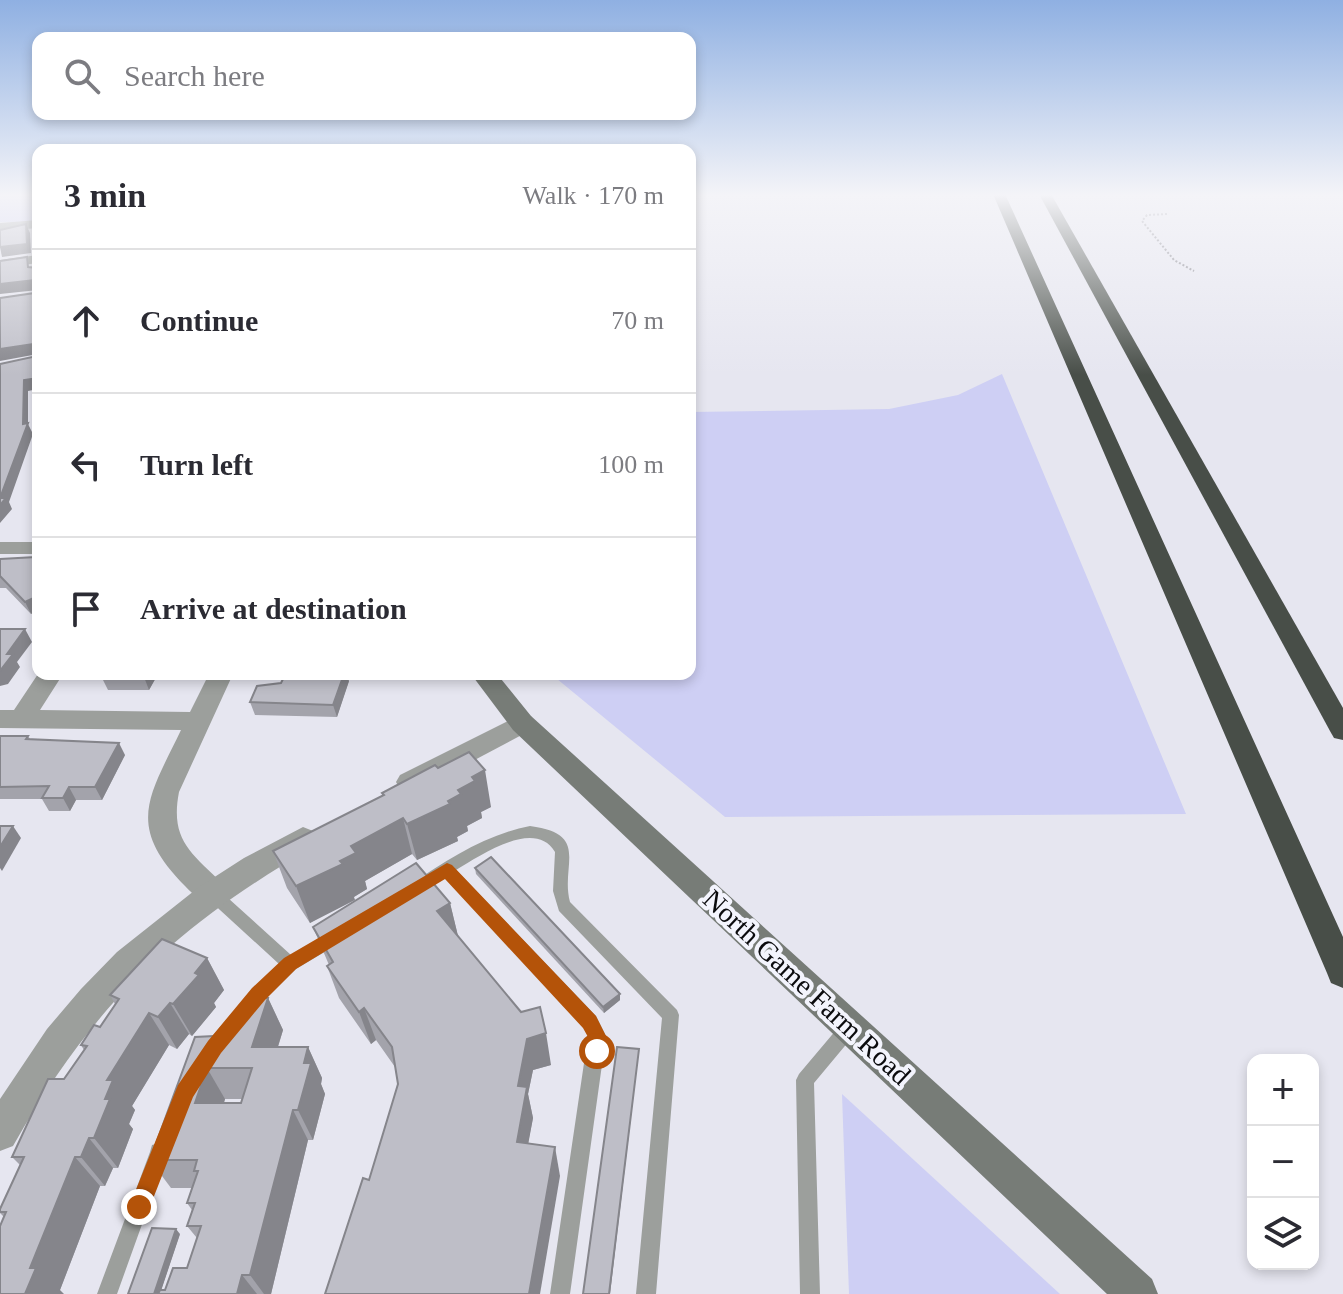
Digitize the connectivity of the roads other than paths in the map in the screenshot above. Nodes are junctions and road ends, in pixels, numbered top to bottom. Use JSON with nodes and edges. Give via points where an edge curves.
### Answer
{"nodes":[{"id":1,"x":1026,"y":254,"type":"edge"},
{"id":2,"x":1079,"y":254,"type":"edge"},
{"id":3,"x":32,"y":260,"type":"edge"},
{"id":4,"x":0,"y":264,"type":"edge"},
{"id":5,"x":0,"y":548,"type":"edge"},
{"id":6,"x":32,"y":548,"type":"edge"},
{"id":7,"x":46,"y":680,"type":"edge"},
{"id":8,"x":218,"y":680,"type":"edge"},
{"id":9,"x":488,"y":680,"type":"edge"},
{"id":10,"x":10,"y":719,"type":"edge"},
{"id":11,"x":198,"y":721,"type":"junction"},
{"id":12,"x":522,"y":723,"type":"junction"},
{"id":13,"x":1343,"y":731,"type":"edge"},
{"id":14,"x":384,"y":796,"type":"edge"},
{"id":15,"x":329,"y":825,"type":"edge"},
{"id":16,"x":447,"y":870,"type":"junction"},
{"id":17,"x":211,"y":892,"type":"junction"},
{"id":18,"x":394,"y":901,"type":"edge"},
{"id":19,"x":342,"y":932,"type":"edge"},
{"id":20,"x":290,"y":964,"type":"junction"},
{"id":21,"x":1343,"y":973,"type":"edge"},
{"id":22,"x":850,"y":1027,"type":"junction"},
{"id":23,"x":199,"y":1068,"type":"edge"},
{"id":24,"x":0,"y":1133,"type":"edge"},
{"id":25,"x":164,"y":1138,"type":"edge"},
{"id":26,"x":107,"y":1294,"type":"edge"},
{"id":27,"x":560,"y":1294,"type":"edge"},
{"id":28,"x":646,"y":1294,"type":"edge"},
{"id":29,"x":810,"y":1294,"type":"edge"},
{"id":30,"x":1137,"y":1294,"type":"edge"}],
"edges":[{"from":1,"to":21,"type":"highway"},
{"from":2,"to":13,"type":"highway"},
{"from":3,"to":4,"type":"street"},
{"from":5,"to":6,"type":"street"},
{"from":7,"to":10,"type":"street"},
{"from":8,"to":11,"type":"street"},
{"from":9,"to":12,"type":"main road","name":"North Game Farm Road"},
{"from":10,"to":11,"type":"street"},
{"from":11,"to":17,"type":"street","via":[[165,792],[160,823],[167,845]]},
{"from":12,"to":14,"type":"street"},
{"from":12,"to":22,"type":"main road","name":"North Game Farm Road"},
{"from":15,"to":17,"type":"street"},
{"from":16,"to":18,"type":"lane"},
{"from":16,"to":27,"type":"lane","via":[[590,1022],[597,1036]]},
{"from":16,"to":28,"type":"lane","via":[[512,833],[555,840],[562,854],[559,891],[564,906],[671,1015]]},
{"from":17,"to":20,"type":"lane"},
{"from":17,"to":24,"type":"street","via":[[140,948],[71,1026]]},
{"from":19,"to":20,"type":"lane"},
{"from":20,"to":23,"type":"lane","via":[[245,1009]]},
{"from":22,"to":29,"type":"lane","via":[[805,1080]]},
{"from":22,"to":30,"type":"main road","name":"North Game Farm Road"},
{"from":25,"to":26,"type":"lane"}]}
